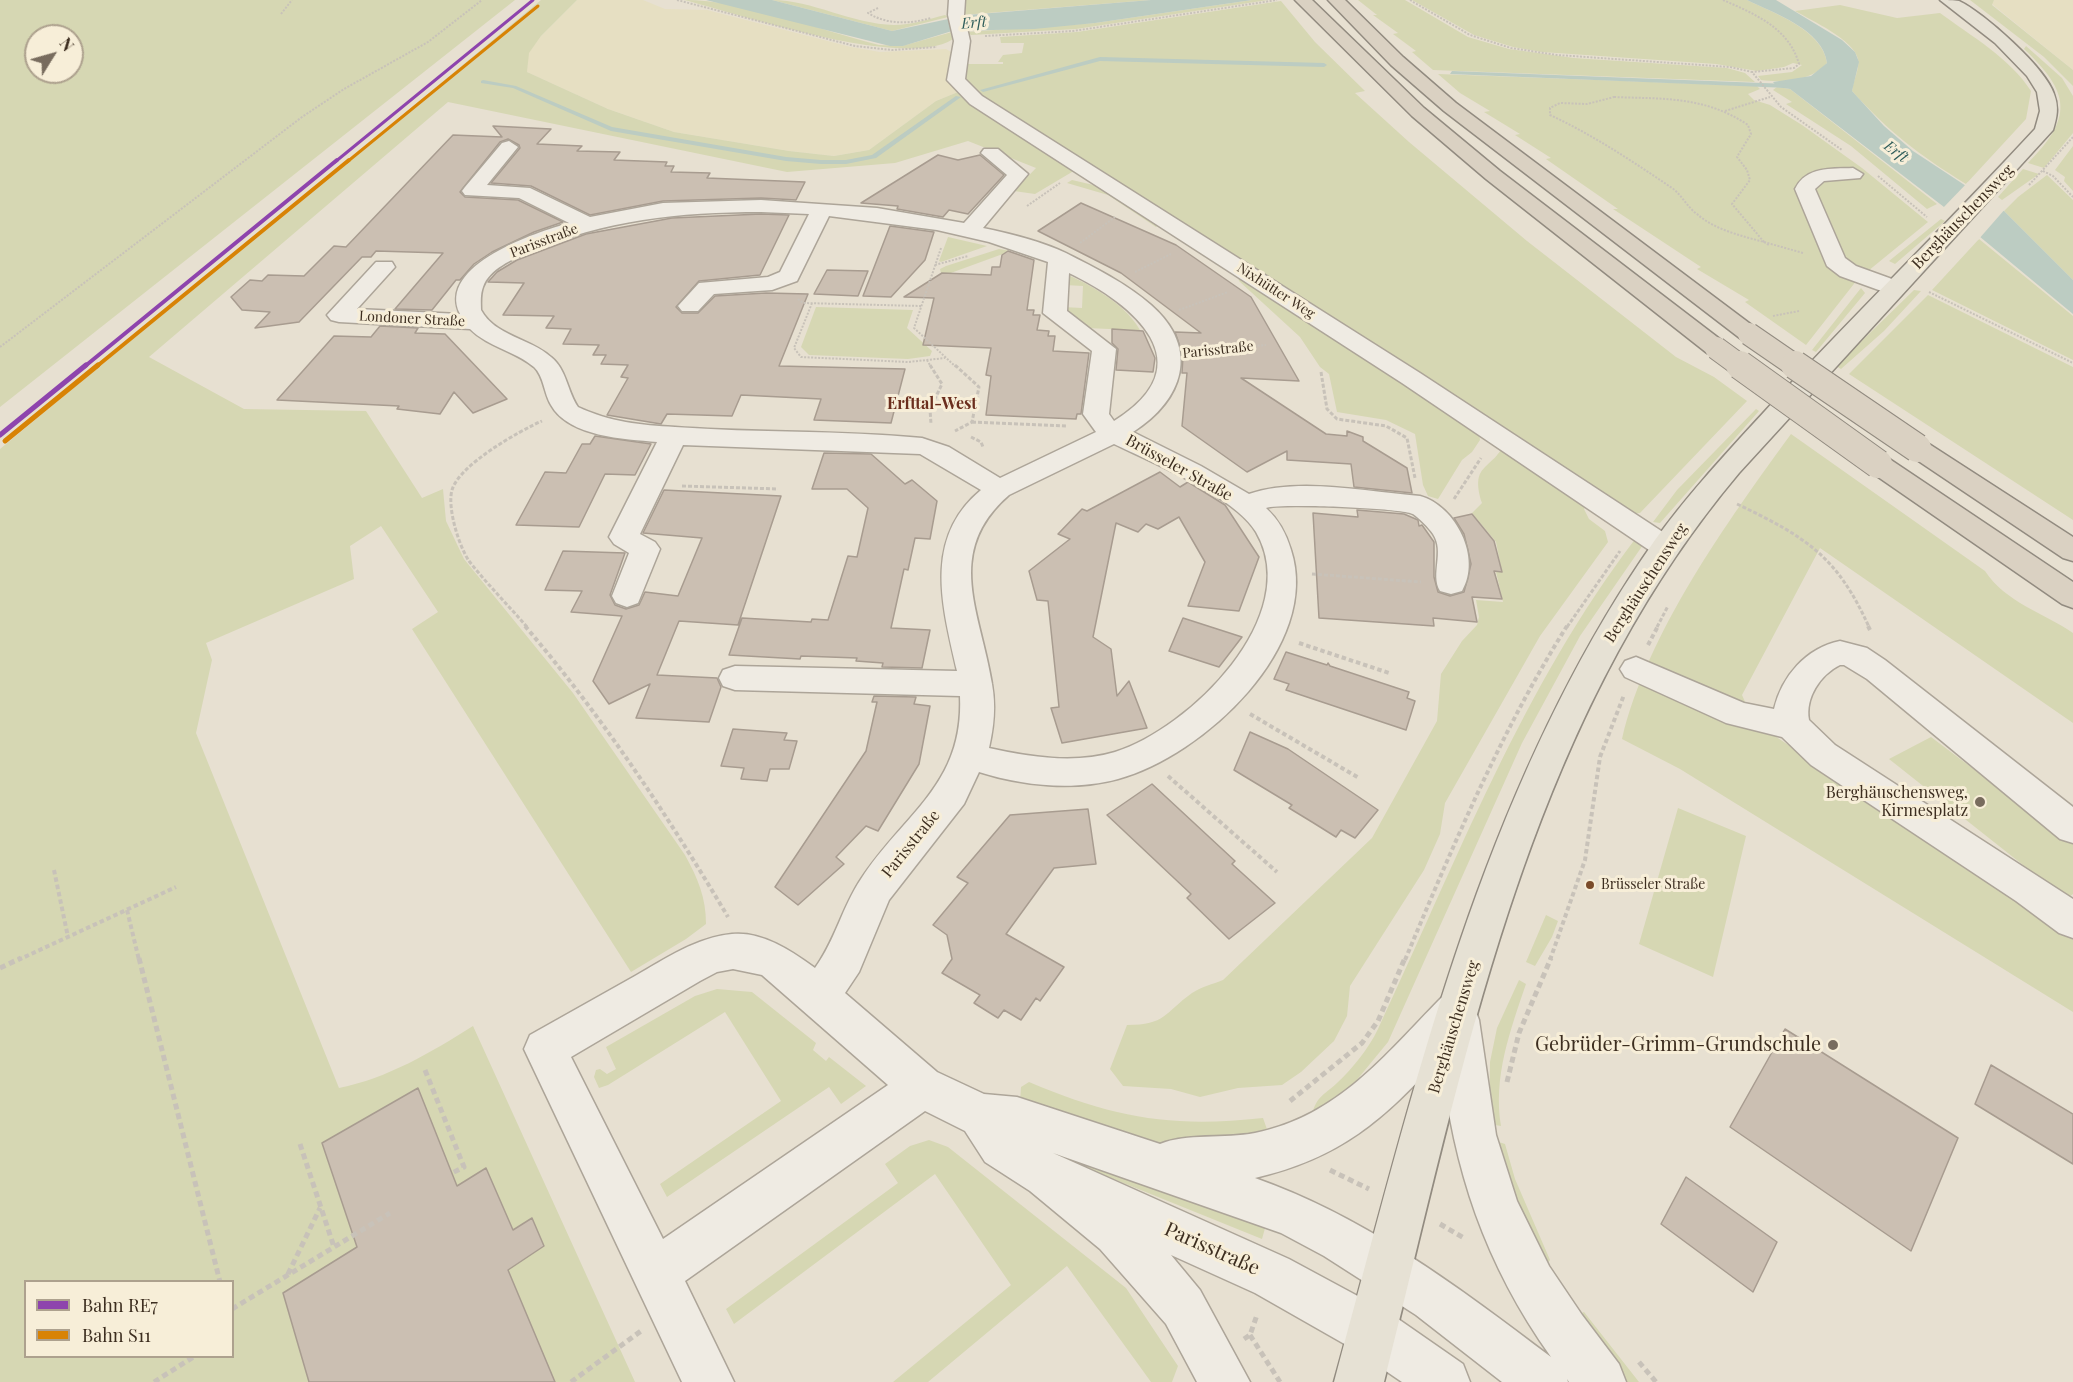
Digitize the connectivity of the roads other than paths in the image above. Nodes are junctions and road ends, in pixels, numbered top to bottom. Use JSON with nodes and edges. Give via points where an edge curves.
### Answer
{"nodes":[{"id":1,"x":1304,"y":0,"type":"edge"},
{"id":2,"x":1336,"y":0,"type":"edge"},
{"id":3,"x":1948,"y":0,"type":"edge"},
{"id":4,"x":956,"y":8,"type":"edge"},
{"id":5,"x":509,"y":147,"type":"dead end"},
{"id":6,"x":990,"y":153,"type":"dead end"},
{"id":7,"x":1853,"y":174,"type":"dead end"},
{"id":8,"x":822,"y":209,"type":"junction"},
{"id":9,"x":588,"y":224,"type":"junction"},
{"id":10,"x":958,"y":230,"type":"junction"},
{"id":11,"x":1059,"y":258,"type":"junction"},
{"id":12,"x":384,"y":267,"type":"dead end"},
{"id":13,"x":1895,"y":288,"type":"junction"},
{"id":14,"x":690,"y":306,"type":"dead end"},
{"id":15,"x":478,"y":322,"type":"junction"},
{"id":16,"x":674,"y":435,"type":"junction"},
{"id":17,"x":1107,"y":436,"type":"junction"},
{"id":18,"x":999,"y":489,"type":"junction"},
{"id":19,"x":1246,"y":505,"type":"junction"},
{"id":20,"x":1665,"y":547,"type":"junction"},
{"id":21,"x":2073,"y":550,"type":"edge"},
{"id":22,"x":1451,"y":584,"type":"road end"},
{"id":23,"x":627,"y":596,"type":"dead end"},
{"id":24,"x":2073,"y":597,"type":"edge"},
{"id":25,"x":1636,"y":669,"type":"road end"},
{"id":26,"x":735,"y":678,"type":"dead end"},
{"id":27,"x":976,"y":684,"type":"junction"},
{"id":28,"x":1793,"y":726,"type":"junction"},
{"id":29,"x":970,"y":756,"type":"junction"},
{"id":30,"x":2073,"y":828,"type":"edge"},
{"id":31,"x":2073,"y":921,"type":"edge"},
{"id":32,"x":819,"y":996,"type":"junction"},
{"id":33,"x":1456,"y":1012,"type":"junction"},
{"id":34,"x":922,"y":1087,"type":"junction"},
{"id":35,"x":981,"y":1116,"type":"junction"},
{"id":36,"x":1146,"y":1162,"type":"junction"},
{"id":37,"x":1046,"y":1175,"type":"junction"},
{"id":38,"x":1389,"y":1269,"type":"junction"},
{"id":39,"x":655,"y":1273,"type":"junction"},
{"id":40,"x":1373,"y":1332,"type":"junction"},
{"id":41,"x":1616,"y":1367,"type":"edge"},
{"id":42,"x":709,"y":1382,"type":"edge"},
{"id":43,"x":1224,"y":1382,"type":"edge"},
{"id":44,"x":1359,"y":1382,"type":"edge"},
{"id":45,"x":1445,"y":1382,"type":"edge"},
{"id":46,"x":1543,"y":1382,"type":"edge"}],
"edges":[{"from":1,"to":24,"type":"highway","bridge":true,"via":[[1364,63],[1493,175],[1716,348]]},
{"from":2,"to":21,"type":"highway","bridge":true,"via":[[1450,107],[1749,334]]},
{"from":3,"to":13,"type":"main road","name":"Berghäuschensweg","via":[[2024,61],[2040,79],[2048,95],[2050,120],[1955,229]]},
{"from":4,"to":20,"type":"street","name":"Nixhütter Weg","via":[[962,41],[956,80],[976,100]]},
{"from":5,"to":9,"type":"street","via":[[472,191],[523,192]]},
{"from":6,"to":10,"type":"street","via":[[1017,174]]},
{"from":7,"to":13,"type":"street","via":[[1812,177],[1805,189],[1835,261],[1848,271]]},
{"from":8,"to":9,"type":"street","name":"Parisstraße","via":[[706,206]]},
{"from":8,"to":10,"type":"street","name":"Parisstraße"},
{"from":8,"to":14,"type":"street","via":[[789,276],[782,281],[707,288]]},
{"from":9,"to":15,"type":"street","name":"Parisstraße","via":[[537,241],[488,267],[476,280],[468,298]]},
{"from":10,"to":11,"type":"street","name":"Parisstraße"},
{"from":11,"to":17,"type":"street","via":[[1055,313],[1104,349],[1096,414]]},
{"from":11,"to":17,"type":"street","name":"Parisstraße","via":[[1110,284],[1153,319],[1170,355],[1169,374],[1161,392],[1139,415]]},
{"from":12,"to":15,"type":"street","name":"Londoner Straße","via":[[339,315]]},
{"from":13,"to":20,"type":"main road","name":"Berghäuschensweg","via":[[1748,446]]},
{"from":15,"to":16,"type":"street","via":[[542,362],[568,411],[618,430]]},
{"from":16,"to":18,"type":"street","via":[[925,446]]},
{"from":16,"to":23,"type":"street","via":[[624,537],[645,549]]},
{"from":17,"to":18,"type":"street","name":"Parisstraße"},
{"from":17,"to":19,"type":"street","name":"Brüsseler Straße"},
{"from":18,"to":27,"type":"street","name":"Parisstraße","via":[[967,526],[956,565],[955,592]]},
{"from":19,"to":22,"type":"street","name":"Brüsseler Straße","via":[[1271,496],[1420,505],[1445,529],[1454,547]]},
{"from":19,"to":29,"type":"street","name":"Brüsseler Straße","via":[[1271,533],[1281,571],[1280,600],[1269,633],[1250,667],[1224,699],[1187,729],[1145,755],[1118,765],[1054,770],[1008,766]]},
{"from":20,"to":33,"type":"main road","name":"Berghäuschensweg","via":[[1615,627],[1553,747],[1517,832]]},
{"from":25,"to":28,"type":"street","via":[[1738,714]]},
{"from":26,"to":27,"type":"street"},
{"from":27,"to":29,"type":"street","name":"Parisstraße","via":[[978,721]]},
{"from":28,"to":30,"type":"street","via":[[1792,705],[1804,681],[1829,655],[1854,656],[1891,681]]},
{"from":28,"to":31,"type":"street","via":[[1823,755]]},
{"from":29,"to":32,"type":"street","name":"Parisstraße","via":[[951,794],[874,891],[845,958]]},
{"from":32,"to":34,"type":"street"},
{"from":32,"to":39,"type":"street","via":[[776,962],[733,951],[710,956],[686,968],[545,1049]]},
{"from":33,"to":36,"type":"street","via":[[1368,1100],[1332,1128],[1253,1157],[1214,1162]]},
{"from":33,"to":38,"type":"main road","name":"Berghäuschensweg"},
{"from":33,"to":41,"type":"street","via":[[1483,1172],[1518,1258],[1562,1333]]},
{"from":34,"to":35,"type":"street"},
{"from":34,"to":39,"type":"street"},
{"from":35,"to":36,"type":"street","via":[[1017,1119]]},
{"from":35,"to":37,"type":"street","name":"Parisstraße","via":[[1001,1146]]},
{"from":36,"to":38,"type":"street","via":[[1292,1214]]},
{"from":37,"to":40,"type":"street","name":"Parisstraße","via":[[1272,1276]]},
{"from":37,"to":43,"type":"street","name":"Parisstraße","via":[[1117,1232],[1162,1280],[1198,1331]]},
{"from":38,"to":40,"type":"main road","name":"Berghäuschensweg"},
{"from":38,"to":46,"type":"street","via":[[1480,1331]]},
{"from":39,"to":42,"type":"street"},
{"from":40,"to":44,"type":"main road","name":"Berghäuschensweg"},
{"from":40,"to":45,"type":"street","name":"Parisstraße"}]}
